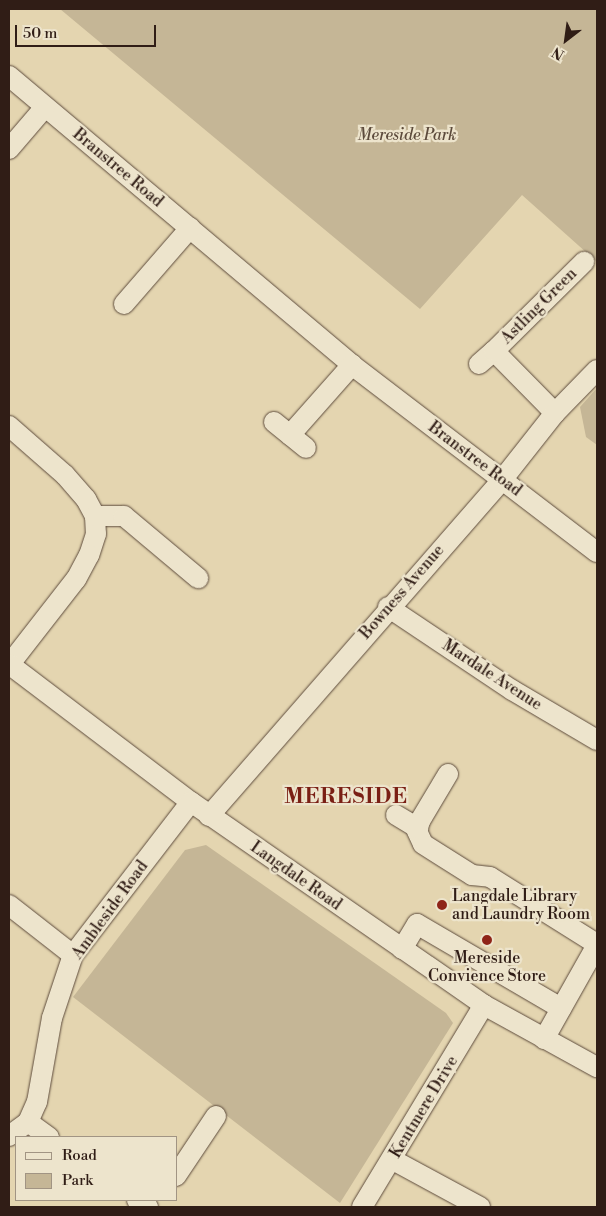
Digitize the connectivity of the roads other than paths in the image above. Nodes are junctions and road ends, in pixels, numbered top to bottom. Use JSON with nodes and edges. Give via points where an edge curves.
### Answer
{"nodes":[{"id":1,"x":9,"y":76,"type":"edge"},
{"id":2,"x":45,"y":107,"type":"junction"},
{"id":3,"x":9,"y":149,"type":"edge"},
{"id":4,"x":190,"y":228,"type":"junction"},
{"id":5,"x":584,"y":262,"type":"dead end"},
{"id":6,"x":124,"y":304,"type":"dead end"},
{"id":7,"x":494,"y":350,"type":"junction"},
{"id":8,"x":479,"y":364,"type":"dead end"},
{"id":9,"x":352,"y":365,"type":"junction"},
{"id":10,"x":597,"y":370,"type":"edge"},
{"id":11,"x":555,"y":413,"type":"junction"},
{"id":12,"x":274,"y":422,"type":"dead end"},
{"id":13,"x":9,"y":426,"type":"edge"},
{"id":14,"x":290,"y":435,"type":"junction"},
{"id":15,"x":306,"y":448,"type":"dead end"},
{"id":16,"x":502,"y":480,"type":"junction"},
{"id":17,"x":95,"y":516,"type":"junction"},
{"id":18,"x":597,"y":552,"type":"edge"},
{"id":19,"x":198,"y":578,"type":"dead end"},
{"id":20,"x":388,"y":607,"type":"junction"},
{"id":21,"x":9,"y":664,"type":"edge"},
{"id":22,"x":597,"y":740,"type":"edge"},
{"id":23,"x":448,"y":774,"type":"dead end"},
{"id":24,"x":191,"y":802,"type":"junction"},
{"id":25,"x":396,"y":815,"type":"dead end"},
{"id":26,"x":209,"y":816,"type":"junction"},
{"id":27,"x":418,"y":828,"type":"junction"},
{"id":28,"x":9,"y":905,"type":"edge"},
{"id":29,"x":597,"y":944,"type":"edge"},
{"id":30,"x":402,"y":949,"type":"junction"},
{"id":31,"x":73,"y":955,"type":"junction"},
{"id":32,"x":484,"y":1005,"type":"junction"},
{"id":33,"x":561,"y":1008,"type":"junction"},
{"id":34,"x":544,"y":1039,"type":"junction"},
{"id":35,"x":597,"y":1067,"type":"edge"},
{"id":36,"x":216,"y":1116,"type":"dead end"},
{"id":37,"x":28,"y":1122,"type":"junction"},
{"id":38,"x":9,"y":1136,"type":"edge"},
{"id":39,"x":48,"y":1136,"type":"edge"},
{"id":40,"x":393,"y":1160,"type":"junction"},
{"id":41,"x":178,"y":1173,"type":"edge"},
{"id":42,"x":362,"y":1207,"type":"edge"},
{"id":43,"x":480,"y":1207,"type":"edge"}],
"edges":[{"from":1,"to":2,"type":"street","name":"Branstree Road"},
{"from":2,"to":3,"type":"street"},
{"from":2,"to":4,"type":"street","name":"Branstree Road"},
{"from":4,"to":6,"type":"street"},
{"from":4,"to":9,"type":"street","name":"Branstree Road"},
{"from":5,"to":7,"type":"street","name":"Astling Green"},
{"from":7,"to":8,"type":"street","name":"Astling Green"},
{"from":7,"to":11,"type":"street","name":"Astling Green"},
{"from":9,"to":14,"type":"street"},
{"from":9,"to":16,"type":"street","name":"Branstree Road"},
{"from":10,"to":11,"type":"street","name":"Bowness Avenue"},
{"from":11,"to":16,"type":"street","name":"Bowness Avenue"},
{"from":12,"to":14,"type":"street"},
{"from":13,"to":17,"type":"street","via":[[65,475],[86,499]]},
{"from":14,"to":15,"type":"street"},
{"from":16,"to":18,"type":"street","name":"Branstree Road"},
{"from":16,"to":20,"type":"street","name":"Bowness Avenue"},
{"from":17,"to":19,"type":"street","via":[[124,516]]},
{"from":17,"to":21,"type":"street","via":[[96,534],[76,579]]},
{"from":20,"to":22,"type":"street","name":"Mardale Avenue","via":[[512,690]]},
{"from":20,"to":26,"type":"street","name":"Bowness Avenue"},
{"from":21,"to":24,"type":"street","name":"Langdale Road"},
{"from":23,"to":27,"type":"street"},
{"from":24,"to":26,"type":"street","name":"Langdale Road"},
{"from":24,"to":31,"type":"street","name":"Ambleside Road"},
{"from":25,"to":27,"type":"street"},
{"from":26,"to":30,"type":"street","name":"Langdale Road"},
{"from":27,"to":29,"type":"street","via":[[423,844],[472,875],[490,877]]},
{"from":28,"to":31,"type":"street"},
{"from":29,"to":33,"type":"street"},
{"from":30,"to":32,"type":"street","name":"Langdale Road"},
{"from":30,"to":33,"type":"street","via":[[417,924]]},
{"from":31,"to":37,"type":"street","name":"Ambleside Road","via":[[52,1018],[37,1102]]},
{"from":32,"to":34,"type":"street","name":"Langdale Road"},
{"from":32,"to":40,"type":"street","name":"Kentmere Drive"},
{"from":33,"to":34,"type":"street"},
{"from":34,"to":35,"type":"street","name":"Langdale Road"},
{"from":36,"to":41,"type":"street"},
{"from":37,"to":38,"type":"street"},
{"from":37,"to":39,"type":"street"},
{"from":40,"to":42,"type":"street","name":"Kentmere Drive"},
{"from":40,"to":43,"type":"street"}]}
